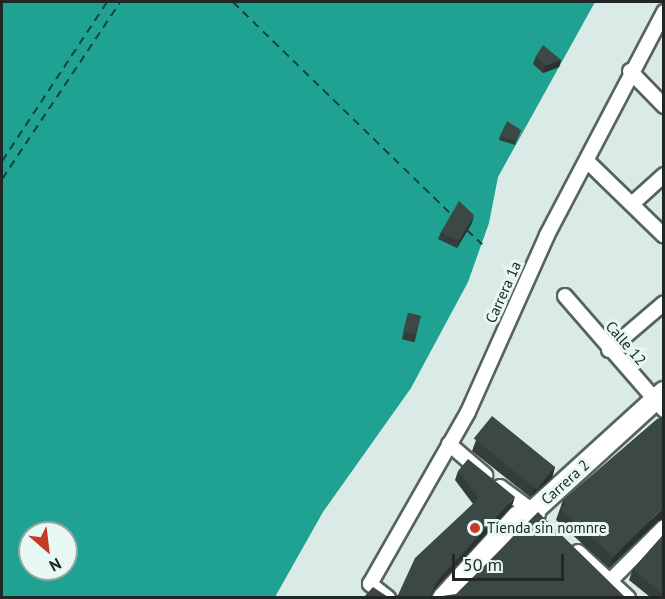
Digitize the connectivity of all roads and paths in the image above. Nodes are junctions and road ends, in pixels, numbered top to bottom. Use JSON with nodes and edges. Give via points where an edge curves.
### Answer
{"nodes":[{"id":1,"x":663,"y":12,"type":"edge"},
{"id":2,"x":630,"y":71,"type":"junction"},
{"id":3,"x":663,"y":106,"type":"edge"},
{"id":4,"x":587,"y":161,"type":"junction"},
{"id":5,"x":663,"y":175,"type":"edge"},
{"id":6,"x":632,"y":204,"type":"junction"},
{"id":7,"x":663,"y":236,"type":"edge"},
{"id":8,"x":565,"y":296,"type":"dead end"},
{"id":9,"x":663,"y":303,"type":"edge"},
{"id":10,"x":609,"y":350,"type":"junction"},
{"id":11,"x":661,"y":401,"type":"edge"},
{"id":12,"x":449,"y":444,"type":"junction"},
{"id":13,"x":533,"y":511,"type":"junction"},
{"id":14,"x":550,"y":526,"type":"edge"},
{"id":15,"x":663,"y":527,"type":"edge"},
{"id":16,"x":567,"y":542,"type":"edge"},
{"id":17,"x":610,"y":581,"type":"junction"},
{"id":18,"x":388,"y":597,"type":"edge"},
{"id":19,"x":443,"y":597,"type":"edge"},
{"id":20,"x":628,"y":597,"type":"edge"}],
"edges":[{"from":1,"to":2,"type":"street","name":"Carrera 1a"},
{"from":2,"to":3,"type":"street"},
{"from":2,"to":4,"type":"street","name":"Carrera 1a"},
{"from":4,"to":6,"type":"street"},
{"from":4,"to":12,"type":"street","name":"Carrera 1a"},
{"from":5,"to":6,"type":"street"},
{"from":6,"to":7,"type":"street"},
{"from":8,"to":10,"type":"street","name":"Calle 12"},
{"from":9,"to":10,"type":"street"},
{"from":10,"to":11,"type":"street","name":"Calle 12"},
{"from":11,"to":13,"type":"street","name":"Carrera 2"},
{"from":12,"to":13,"type":"street"},
{"from":12,"to":18,"type":"street","name":"Carrera 1a","via":[[370,584]]},
{"from":13,"to":14,"type":"street"},
{"from":13,"to":19,"type":"street","name":"Carrera 2","via":[[518,516]]},
{"from":15,"to":17,"type":"street"},
{"from":16,"to":17,"type":"street"},
{"from":17,"to":20,"type":"street"}]}
